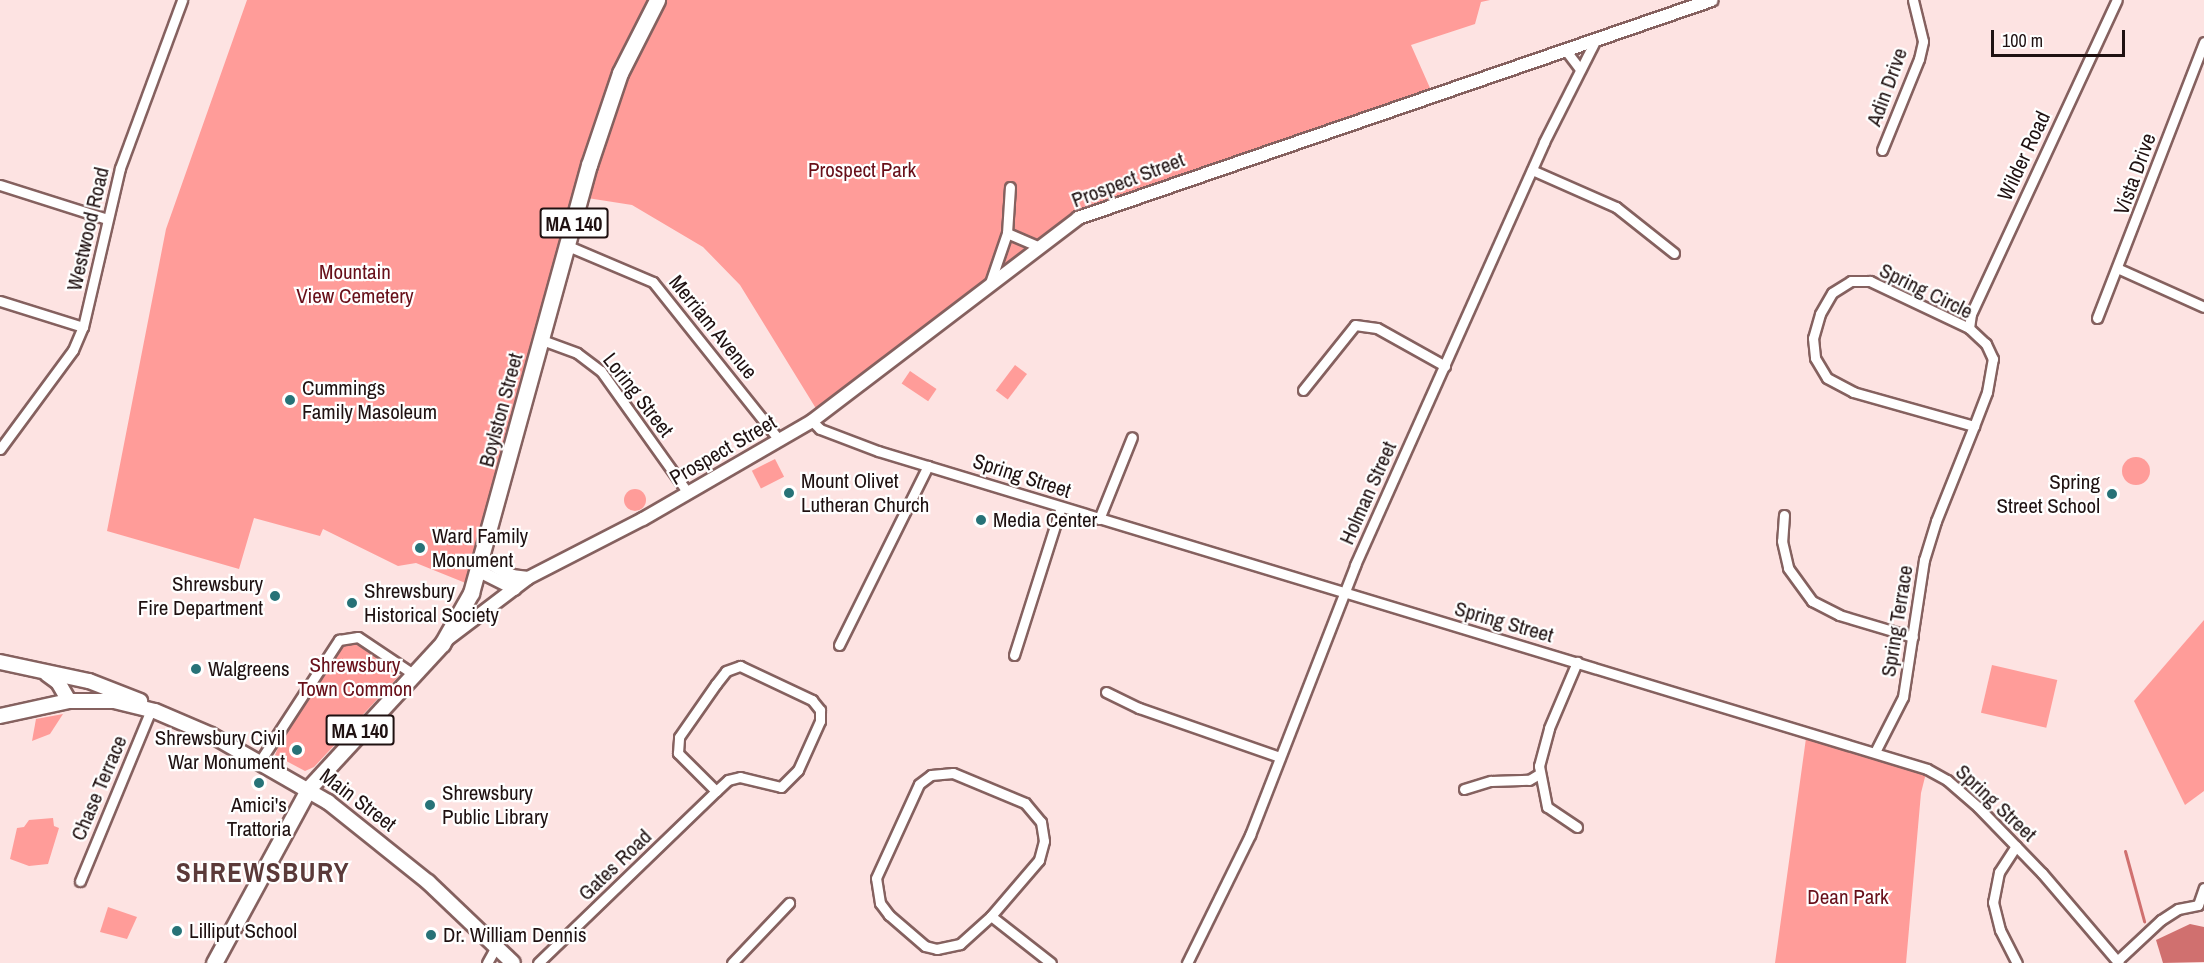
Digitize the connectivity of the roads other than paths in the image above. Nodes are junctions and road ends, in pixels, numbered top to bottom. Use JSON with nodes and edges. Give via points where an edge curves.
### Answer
{"nodes":[{"id":1,"x":182,"y":0,"type":"edge"},
{"id":2,"x":657,"y":0,"type":"edge"},
{"id":3,"x":1712,"y":0,"type":"edge"},
{"id":4,"x":1913,"y":0,"type":"edge"},
{"id":5,"x":2117,"y":0,"type":"edge"},
{"id":6,"x":2204,"y":42,"type":"edge"},
{"id":7,"x":1594,"y":43,"type":"junction"},
{"id":8,"x":1567,"y":52,"type":"junction"},
{"id":9,"x":1580,"y":69,"type":"junction"},
{"id":10,"x":1882,"y":150,"type":"dead end"},
{"id":11,"x":1532,"y":170,"type":"junction"},
{"id":12,"x":0,"y":185,"type":"edge"},
{"id":13,"x":1010,"y":187,"type":"dead end"},
{"id":14,"x":107,"y":219,"type":"junction"},
{"id":15,"x":1007,"y":233,"type":"junction"},
{"id":16,"x":568,"y":246,"type":"junction"},
{"id":17,"x":1038,"y":246,"type":"junction"},
{"id":18,"x":1674,"y":253,"type":"dead end"},
{"id":19,"x":2117,"y":268,"type":"junction"},
{"id":20,"x":989,"y":286,"type":"junction"},
{"id":21,"x":0,"y":301,"type":"edge"},
{"id":22,"x":2204,"y":307,"type":"edge"},
{"id":23,"x":2097,"y":318,"type":"dead end"},
{"id":24,"x":83,"y":327,"type":"junction"},
{"id":25,"x":1969,"y":328,"type":"junction"},
{"id":26,"x":542,"y":340,"type":"junction"},
{"id":27,"x":1445,"y":366,"type":"junction"},
{"id":28,"x":1303,"y":390,"type":"dead end"},
{"id":29,"x":812,"y":421,"type":"junction"},
{"id":30,"x":1974,"y":426,"type":"junction"},
{"id":31,"x":1132,"y":437,"type":"dead end"},
{"id":32,"x":779,"y":440,"type":"junction"},
{"id":33,"x":0,"y":449,"type":"edge"},
{"id":34,"x":928,"y":466,"type":"junction"},
{"id":35,"x":688,"y":493,"type":"junction"},
{"id":36,"x":1061,"y":507,"type":"junction"},
{"id":37,"x":1784,"y":516,"type":"dead end"},
{"id":38,"x":1099,"y":519,"type":"junction"},
{"id":39,"x":481,"y":565,"type":"junction"},
{"id":40,"x":528,"y":578,"type":"junction"},
{"id":41,"x":514,"y":589,"type":"junction"},
{"id":42,"x":1343,"y":593,"type":"junction"},
{"id":43,"x":1913,"y":637,"type":"junction"},
{"id":44,"x":442,"y":644,"type":"junction"},
{"id":45,"x":839,"y":645,"type":"dead end"},
{"id":46,"x":1014,"y":654,"type":"dead end"},
{"id":47,"x":0,"y":662,"type":"edge"},
{"id":48,"x":1577,"y":662,"type":"junction"},
{"id":49,"x":47,"y":674,"type":"junction"},
{"id":50,"x":413,"y":674,"type":"junction"},
{"id":51,"x":74,"y":678,"type":"junction"},
{"id":52,"x":1106,"y":692,"type":"dead end"},
{"id":53,"x":73,"y":701,"type":"junction"},
{"id":54,"x":151,"y":710,"type":"junction"},
{"id":55,"x":0,"y":716,"type":"edge"},
{"id":56,"x":1875,"y":752,"type":"junction"},
{"id":57,"x":1280,"y":757,"type":"junction"},
{"id":58,"x":260,"y":761,"type":"junction"},
{"id":59,"x":1539,"y":774,"type":"junction"},
{"id":60,"x":309,"y":788,"type":"junction"},
{"id":61,"x":1464,"y":789,"type":"dead end"},
{"id":62,"x":716,"y":791,"type":"junction"},
{"id":63,"x":1576,"y":827,"type":"dead end"},
{"id":64,"x":2016,"y":846,"type":"junction"},
{"id":65,"x":80,"y":881,"type":"dead end"},
{"id":66,"x":2204,"y":888,"type":"edge"},
{"id":67,"x":789,"y":903,"type":"dead end"},
{"id":68,"x":2201,"y":905,"type":"edge"},
{"id":69,"x":991,"y":916,"type":"junction"},
{"id":70,"x":496,"y":947,"type":"junction"},
{"id":71,"x":2118,"y":962,"type":"edge"},
{"id":72,"x":213,"y":963,"type":"edge"},
{"id":73,"x":487,"y":963,"type":"edge"},
{"id":74,"x":513,"y":963,"type":"edge"},
{"id":75,"x":538,"y":963,"type":"edge"},
{"id":76,"x":732,"y":963,"type":"edge"},
{"id":77,"x":1051,"y":963,"type":"edge"},
{"id":78,"x":1187,"y":963,"type":"edge"},
{"id":79,"x":2017,"y":963,"type":"edge"}],
"edges":[{"from":1,"to":14,"type":"street","name":"Westwood Road","via":[[120,168]]},
{"from":2,"to":16,"type":"main road","name":"Boylston Street","number":"MA 140","via":[[620,73]]},
{"from":3,"to":7,"type":"street","name":"Prospect Street"},
{"from":4,"to":10,"type":"street","name":"Adin Drive","via":[[1923,41]]},
{"from":5,"to":25,"type":"street","name":"Wilder Road","via":[[1971,314]]},
{"from":6,"to":19,"type":"street","name":"Vista Drive"},
{"from":7,"to":8,"type":"street","name":"Prospect Street"},
{"from":7,"to":9,"type":"street","name":"Holman Street"},
{"from":8,"to":9,"type":"street"},
{"from":8,"to":17,"type":"street","name":"Prospect Street","via":[[1098,207]]},
{"from":9,"to":11,"type":"street","name":"Holman Street"},
{"from":11,"to":18,"type":"street","via":[[1616,207]]},
{"from":11,"to":27,"type":"street","name":"Holman Street"},
{"from":12,"to":14,"type":"street"},
{"from":13,"to":15,"type":"street"},
{"from":14,"to":24,"type":"street","name":"Westwood Road"},
{"from":15,"to":17,"type":"street"},
{"from":15,"to":20,"type":"street"},
{"from":16,"to":26,"type":"main road","name":"Boylston Street","number":"MA 140"},
{"from":16,"to":32,"type":"street","name":"Merriam Avenue","via":[[633,270],[658,286]]},
{"from":17,"to":20,"type":"street","name":"Prospect Street"},
{"from":19,"to":22,"type":"street"},
{"from":19,"to":23,"type":"street","name":"Vista Drive"},
{"from":20,"to":29,"type":"street","name":"Prospect Street"},
{"from":21,"to":24,"type":"street"},
{"from":24,"to":33,"type":"street","name":"Westwood Road","via":[[72,350]]},
{"from":25,"to":30,"type":"street","name":"Spring Circle","via":[[1990,351],[1994,370]]},
{"from":25,"to":30,"type":"street","name":"Spring Circle","via":[[1870,281],[1857,280],[1840,286],[1827,300],[1813,345],[1819,369],[1838,386]]},
{"from":26,"to":35,"type":"street","name":"Loring Street","via":[[577,353],[601,370]]},
{"from":26,"to":39,"type":"main road","name":"Boylston Street","number":"MA 140"},
{"from":27,"to":28,"type":"street","via":[[1377,328],[1355,325]]},
{"from":27,"to":42,"type":"street","name":"Holman Street"},
{"from":29,"to":32,"type":"street","name":"Prospect Street"},
{"from":29,"to":34,"type":"street","name":"Spring Street","via":[[820,429],[855,444]]},
{"from":30,"to":43,"type":"street","name":"Spring Terrace","via":[[1924,560],[1914,605]]},
{"from":31,"to":38,"type":"street"},
{"from":32,"to":35,"type":"street","name":"Prospect Street"},
{"from":34,"to":36,"type":"street","name":"Spring Street"},
{"from":34,"to":45,"type":"street"},
{"from":35,"to":40,"type":"street","name":"Prospect Street"},
{"from":36,"to":38,"type":"street","name":"Spring Street"},
{"from":36,"to":46,"type":"street"},
{"from":37,"to":43,"type":"street","via":[[1786,561],[1807,596],[1828,611]]},
{"from":38,"to":42,"type":"street","name":"Spring Street"},
{"from":39,"to":40,"type":"street"},
{"from":39,"to":41,"type":"street"},
{"from":39,"to":44,"type":"main road","name":"Boylston Street","number":"MA 140"},
{"from":40,"to":41,"type":"street","name":"Prospect Street"},
{"from":41,"to":44,"type":"street","name":"Prospect Street"},
{"from":42,"to":48,"type":"street","name":"Spring Street"},
{"from":42,"to":57,"type":"street","name":"Holman Street"},
{"from":43,"to":56,"type":"street","name":"Spring Terrace","via":[[1903,696]]},
{"from":44,"to":50,"type":"main road","name":"Boylston Street","number":"MA 140"},
{"from":47,"to":49,"type":"main road","name":"Main Street"},
{"from":48,"to":56,"type":"street","name":"Spring Street"},
{"from":48,"to":59,"type":"street","via":[[1542,749]]},
{"from":49,"to":51,"type":"main road","name":"Main Street"},
{"from":49,"to":53,"type":"main road"},
{"from":50,"to":58,"type":"street","via":[[367,642],[350,638],[334,646]]},
{"from":50,"to":60,"type":"main road","name":"Boylston Street","number":"MA 140"},
{"from":51,"to":53,"type":"main road","via":[[80,690]]},
{"from":51,"to":54,"type":"main road","name":"Main Street","via":[[132,696]]},
{"from":52,"to":57,"type":"street","via":[[1139,708]]},
{"from":53,"to":54,"type":"main road","name":"Main Street","via":[[114,701]]},
{"from":53,"to":55,"type":"main road","name":"Main Street"},
{"from":54,"to":58,"type":"main road","name":"Main Street"},
{"from":54,"to":65,"type":"street","name":"Chase Terrace"},
{"from":56,"to":64,"type":"street","name":"Spring Street","via":[[1947,780]]},
{"from":57,"to":78,"type":"street","name":"Holman Street","via":[[1231,878]]},
{"from":58,"to":60,"type":"main road","name":"Main Street"},
{"from":59,"to":61,"type":"street","via":[[1529,780],[1491,782]]},
{"from":59,"to":63,"type":"street","via":[[1547,807]]},
{"from":60,"to":70,"type":"main road","name":"Main Street","via":[[428,882]]},
{"from":60,"to":72,"type":"main road","number":"MA 140"},
{"from":62,"to":62,"type":"street","name":"Gates Road","via":[[734,777],[770,786],[788,785],[820,721],[816,703],[740,666],[726,671],[679,737],[677,746],[684,761]]},
{"from":62,"to":75,"type":"street","name":"Gates Road"},
{"from":64,"to":71,"type":"street","name":"Spring Street"},
{"from":64,"to":79,"type":"street","via":[[2000,867],[1993,902],[1997,923]]},
{"from":66,"to":68,"type":"street"},
{"from":67,"to":76,"type":"street"},
{"from":68,"to":71,"type":"street","via":[[2178,909],[2161,920]]},
{"from":69,"to":69,"type":"street","via":[[1039,860],[1044,841],[1041,822],[1032,809],[1014,797],[953,773],[931,775],[919,784],[908,802],[876,878],[880,903],[925,946],[937,949],[960,944]]},
{"from":69,"to":77,"type":"street"},
{"from":70,"to":73,"type":"street"},
{"from":70,"to":74,"type":"main road","name":"Main Street"}]}
